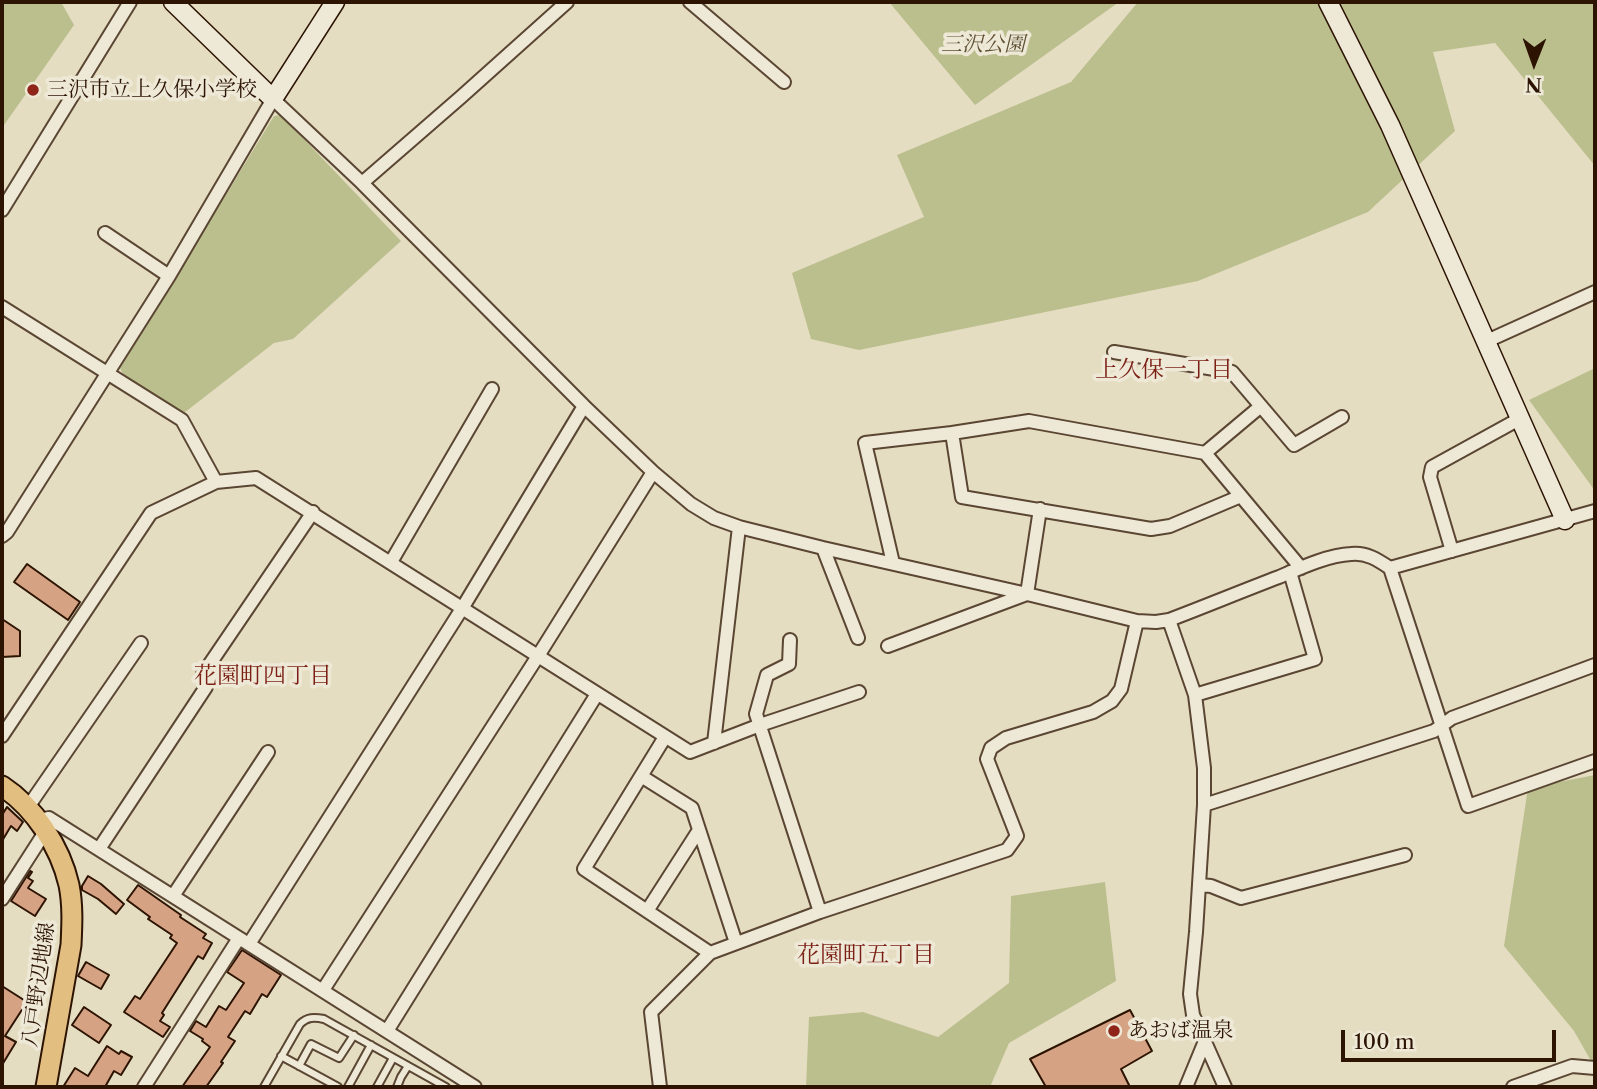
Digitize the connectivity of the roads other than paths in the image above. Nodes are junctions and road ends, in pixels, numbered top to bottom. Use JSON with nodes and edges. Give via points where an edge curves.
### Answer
{"nodes":[{"id":1,"x":130,"y":2,"type":"edge"},
{"id":2,"x":173,"y":2,"type":"edge"},
{"id":3,"x":335,"y":2,"type":"edge"},
{"id":4,"x":567,"y":2,"type":"edge"},
{"id":5,"x":690,"y":2,"type":"edge"},
{"id":6,"x":1328,"y":2,"type":"edge"},
{"id":7,"x":784,"y":82,"type":"dead end"},
{"id":8,"x":273,"y":99,"type":"junction"},
{"id":9,"x":362,"y":183,"type":"junction"},
{"id":10,"x":2,"y":209,"type":"edge"},
{"id":11,"x":105,"y":233,"type":"dead end"},
{"id":12,"x":169,"y":276,"type":"junction"},
{"id":13,"x":1595,"y":292,"type":"edge"},
{"id":14,"x":2,"y":307,"type":"edge"},
{"id":15,"x":1487,"y":341,"type":"junction"},
{"id":16,"x":1114,"y":352,"type":"dead end"},
{"id":17,"x":108,"y":375,"type":"junction"},
{"id":18,"x":492,"y":389,"type":"dead end"},
{"id":19,"x":584,"y":406,"type":"junction"},
{"id":20,"x":1261,"y":406,"type":"junction"},
{"id":21,"x":1342,"y":417,"type":"dead end"},
{"id":22,"x":1521,"y":418,"type":"junction"},
{"id":23,"x":953,"y":433,"type":"junction"},
{"id":24,"x":1206,"y":453,"type":"junction"},
{"id":25,"x":653,"y":472,"type":"junction"},
{"id":26,"x":216,"y":482,"type":"junction"},
{"id":27,"x":1241,"y":496,"type":"junction"},
{"id":28,"x":1040,"y":509,"type":"junction"},
{"id":29,"x":1595,"y":511,"type":"edge"},
{"id":30,"x":313,"y":512,"type":"junction"},
{"id":31,"x":1565,"y":520,"type":"junction"},
{"id":32,"x":738,"y":527,"type":"junction"},
{"id":33,"x":4,"y":533,"type":"edge"},
{"id":34,"x":823,"y":548,"type":"junction"},
{"id":35,"x":1452,"y":551,"type":"junction"},
{"id":36,"x":391,"y":562,"type":"junction"},
{"id":37,"x":893,"y":564,"type":"junction"},
{"id":38,"x":1390,"y":568,"type":"junction"},
{"id":39,"x":1296,"y":570,"type":"junction"},
{"id":40,"x":1027,"y":594,"type":"junction"},
{"id":41,"x":463,"y":607,"type":"junction"},
{"id":42,"x":1169,"y":620,"type":"junction"},
{"id":43,"x":1138,"y":621,"type":"junction"},
{"id":44,"x":858,"y":638,"type":"dead end"},
{"id":45,"x":790,"y":640,"type":"dead end"},
{"id":46,"x":141,"y":643,"type":"dead end"},
{"id":47,"x":888,"y":646,"type":"dead end"},
{"id":48,"x":538,"y":656,"type":"junction"},
{"id":49,"x":1595,"y":665,"type":"edge"},
{"id":50,"x":859,"y":692,"type":"dead end"},
{"id":51,"x":597,"y":694,"type":"junction"},
{"id":52,"x":1195,"y":695,"type":"junction"},
{"id":53,"x":760,"y":724,"type":"junction"},
{"id":54,"x":1441,"y":726,"type":"junction"},
{"id":55,"x":2,"y":736,"type":"edge"},
{"id":56,"x":665,"y":737,"type":"junction"},
{"id":57,"x":714,"y":743,"type":"junction"},
{"id":58,"x":268,"y":752,"type":"dead end"},
{"id":59,"x":1595,"y":761,"type":"edge"},
{"id":60,"x":641,"y":776,"type":"junction"},
{"id":61,"x":2,"y":786,"type":"edge"},
{"id":62,"x":1204,"y":806,"type":"junction"},
{"id":63,"x":37,"y":820,"type":"junction"},
{"id":64,"x":699,"y":830,"type":"junction"},
{"id":65,"x":99,"y":849,"type":"junction"},
{"id":66,"x":1405,"y":855,"type":"dead end"},
{"id":67,"x":1199,"y":885,"type":"junction"},
{"id":68,"x":173,"y":896,"type":"junction"},
{"id":69,"x":2,"y":899,"type":"edge"},
{"id":70,"x":647,"y":911,"type":"junction"},
{"id":71,"x":820,"y":912,"type":"junction"},
{"id":72,"x":244,"y":941,"type":"junction"},
{"id":73,"x":736,"y":943,"type":"junction"},
{"id":74,"x":710,"y":953,"type":"junction"},
{"id":75,"x":323,"y":990,"type":"junction"},
{"id":76,"x":387,"y":1031,"type":"junction"},
{"id":77,"x":354,"y":1035,"type":"junction"},
{"id":78,"x":1205,"y":1041,"type":"junction"},
{"id":79,"x":372,"y":1045,"type":"junction"},
{"id":80,"x":281,"y":1056,"type":"junction"},
{"id":81,"x":393,"y":1058,"type":"junction"},
{"id":82,"x":299,"y":1066,"type":"junction"},
{"id":83,"x":408,"y":1066,"type":"junction"},
{"id":84,"x":1595,"y":1068,"type":"edge"},
{"id":85,"x":328,"y":1085,"type":"edge"},
{"id":86,"x":46,"y":1087,"type":"edge"},
{"id":87,"x":144,"y":1087,"type":"edge"},
{"id":88,"x":264,"y":1087,"type":"edge"},
{"id":89,"x":338,"y":1087,"type":"edge"},
{"id":90,"x":348,"y":1087,"type":"edge"},
{"id":91,"x":377,"y":1087,"type":"edge"},
{"id":92,"x":397,"y":1087,"type":"edge"},
{"id":93,"x":446,"y":1087,"type":"edge"},
{"id":94,"x":475,"y":1087,"type":"edge"},
{"id":95,"x":660,"y":1087,"type":"edge"},
{"id":96,"x":1186,"y":1087,"type":"edge"},
{"id":97,"x":1225,"y":1087,"type":"edge"},
{"id":98,"x":1513,"y":1087,"type":"edge"}],
"edges":[{"from":1,"to":10,"type":"street"},
{"from":2,"to":8,"type":"street"},
{"from":3,"to":8,"type":"street"},
{"from":4,"to":9,"type":"street"},
{"from":5,"to":7,"type":"street"},
{"from":6,"to":15,"type":"street","via":[[1390,125]]},
{"from":8,"to":9,"type":"street"},
{"from":8,"to":12,"type":"street"},
{"from":9,"to":19,"type":"street"},
{"from":11,"to":12,"type":"street"},
{"from":12,"to":17,"type":"street"},
{"from":13,"to":15,"type":"street"},
{"from":14,"to":17,"type":"street"},
{"from":15,"to":22,"type":"street"},
{"from":16,"to":20,"type":"street","via":[[1232,372]]},
{"from":17,"to":26,"type":"street","via":[[182,420]]},
{"from":17,"to":33,"type":"street"},
{"from":18,"to":36,"type":"street"},
{"from":19,"to":25,"type":"street"},
{"from":19,"to":41,"type":"street"},
{"from":20,"to":21,"type":"street","via":[[1294,445]]},
{"from":20,"to":24,"type":"street"},
{"from":22,"to":31,"type":"street"},
{"from":22,"to":35,"type":"street","via":[[1433,467],[1430,477]]},
{"from":23,"to":24,"type":"street","via":[[1029,421]]},
{"from":23,"to":28,"type":"street","via":[[962,497]]},
{"from":23,"to":37,"type":"street","via":[[865,443]]},
{"from":24,"to":27,"type":"street"},
{"from":25,"to":32,"type":"street","via":[[691,504]]},
{"from":25,"to":48,"type":"street"},
{"from":26,"to":30,"type":"street","via":[[256,478]]},
{"from":26,"to":55,"type":"street","via":[[151,513]]},
{"from":27,"to":28,"type":"street","via":[[1170,526],[1150,529]]},
{"from":27,"to":39,"type":"street"},
{"from":28,"to":40,"type":"street"},
{"from":29,"to":31,"type":"street"},
{"from":30,"to":36,"type":"street"},
{"from":30,"to":65,"type":"street"},
{"from":31,"to":35,"type":"street"},
{"from":32,"to":34,"type":"street"},
{"from":32,"to":57,"type":"street"},
{"from":34,"to":37,"type":"street"},
{"from":34,"to":44,"type":"street"},
{"from":35,"to":38,"type":"street"},
{"from":36,"to":41,"type":"street"},
{"from":37,"to":40,"type":"street"},
{"from":38,"to":39,"type":"street","via":[[1376,558],[1349,554]]},
{"from":38,"to":54,"type":"street"},
{"from":39,"to":42,"type":"street"},
{"from":39,"to":52,"type":"street","via":[[1315,659]]},
{"from":40,"to":43,"type":"street"},
{"from":40,"to":47,"type":"street"},
{"from":41,"to":48,"type":"street"},
{"from":41,"to":72,"type":"street"},
{"from":42,"to":43,"type":"street"},
{"from":42,"to":52,"type":"street"},
{"from":43,"to":71,"type":"street","via":[[1121,689],[1112,701],[1093,712],[1006,738],[991,748],[987,759],[1017,836],[1007,850]]},
{"from":45,"to":53,"type":"street","via":[[789,664],[767,674],[756,714]]},
{"from":46,"to":63,"type":"street"},
{"from":48,"to":51,"type":"street"},
{"from":48,"to":75,"type":"street"},
{"from":49,"to":54,"type":"street"},
{"from":50,"to":53,"type":"street"},
{"from":51,"to":56,"type":"street"},
{"from":51,"to":76,"type":"street"},
{"from":52,"to":62,"type":"street"},
{"from":53,"to":57,"type":"street"},
{"from":53,"to":71,"type":"street"},
{"from":54,"to":59,"type":"street","via":[[1468,806]]},
{"from":54,"to":62,"type":"street"},
{"from":56,"to":57,"type":"street","via":[[690,752]]},
{"from":56,"to":60,"type":"street"},
{"from":58,"to":68,"type":"street"},
{"from":60,"to":64,"type":"street","via":[[692,808]]},
{"from":60,"to":70,"type":"street","via":[[584,869]]},
{"from":61,"to":63,"type":"main road","name":"八戸野辺地線"},
{"from":62,"to":67,"type":"street"},
{"from":63,"to":65,"type":"street","via":[[50,818]]},
{"from":63,"to":69,"type":"street"},
{"from":63,"to":86,"type":"main road","name":"八戸野辺地線","via":[[65,872],[72,921]]},
{"from":64,"to":70,"type":"street"},
{"from":64,"to":73,"type":"street"},
{"from":65,"to":68,"type":"street"},
{"from":66,"to":67,"type":"street","via":[[1241,898]]},
{"from":67,"to":78,"type":"street","via":[[1190,994],[1193,1015]]},
{"from":68,"to":72,"type":"street"},
{"from":70,"to":74,"type":"street"},
{"from":71,"to":73,"type":"street"},
{"from":72,"to":75,"type":"street"},
{"from":72,"to":87,"type":"street"},
{"from":73,"to":74,"type":"street"},
{"from":74,"to":95,"type":"street","via":[[651,1012]]},
{"from":75,"to":76,"type":"street"},
{"from":76,"to":94,"type":"street"},
{"from":77,"to":79,"type":"lane"},
{"from":77,"to":80,"type":"lane","via":[[324,1018],[306,1018]]},
{"from":77,"to":82,"type":"lane","via":[[340,1058],[311,1044]]},
{"from":78,"to":96,"type":"street"},
{"from":78,"to":97,"type":"street"},
{"from":79,"to":81,"type":"lane"},
{"from":79,"to":90,"type":"lane"},
{"from":80,"to":82,"type":"lane"},
{"from":80,"to":88,"type":"lane"},
{"from":81,"to":83,"type":"lane"},
{"from":81,"to":91,"type":"lane"},
{"from":82,"to":85,"type":"lane"},
{"from":83,"to":92,"type":"lane"},
{"from":83,"to":93,"type":"lane"},
{"from":84,"to":98,"type":"street","via":[[1572,1066]]},
{"from":85,"to":89,"type":"lane"}]}
